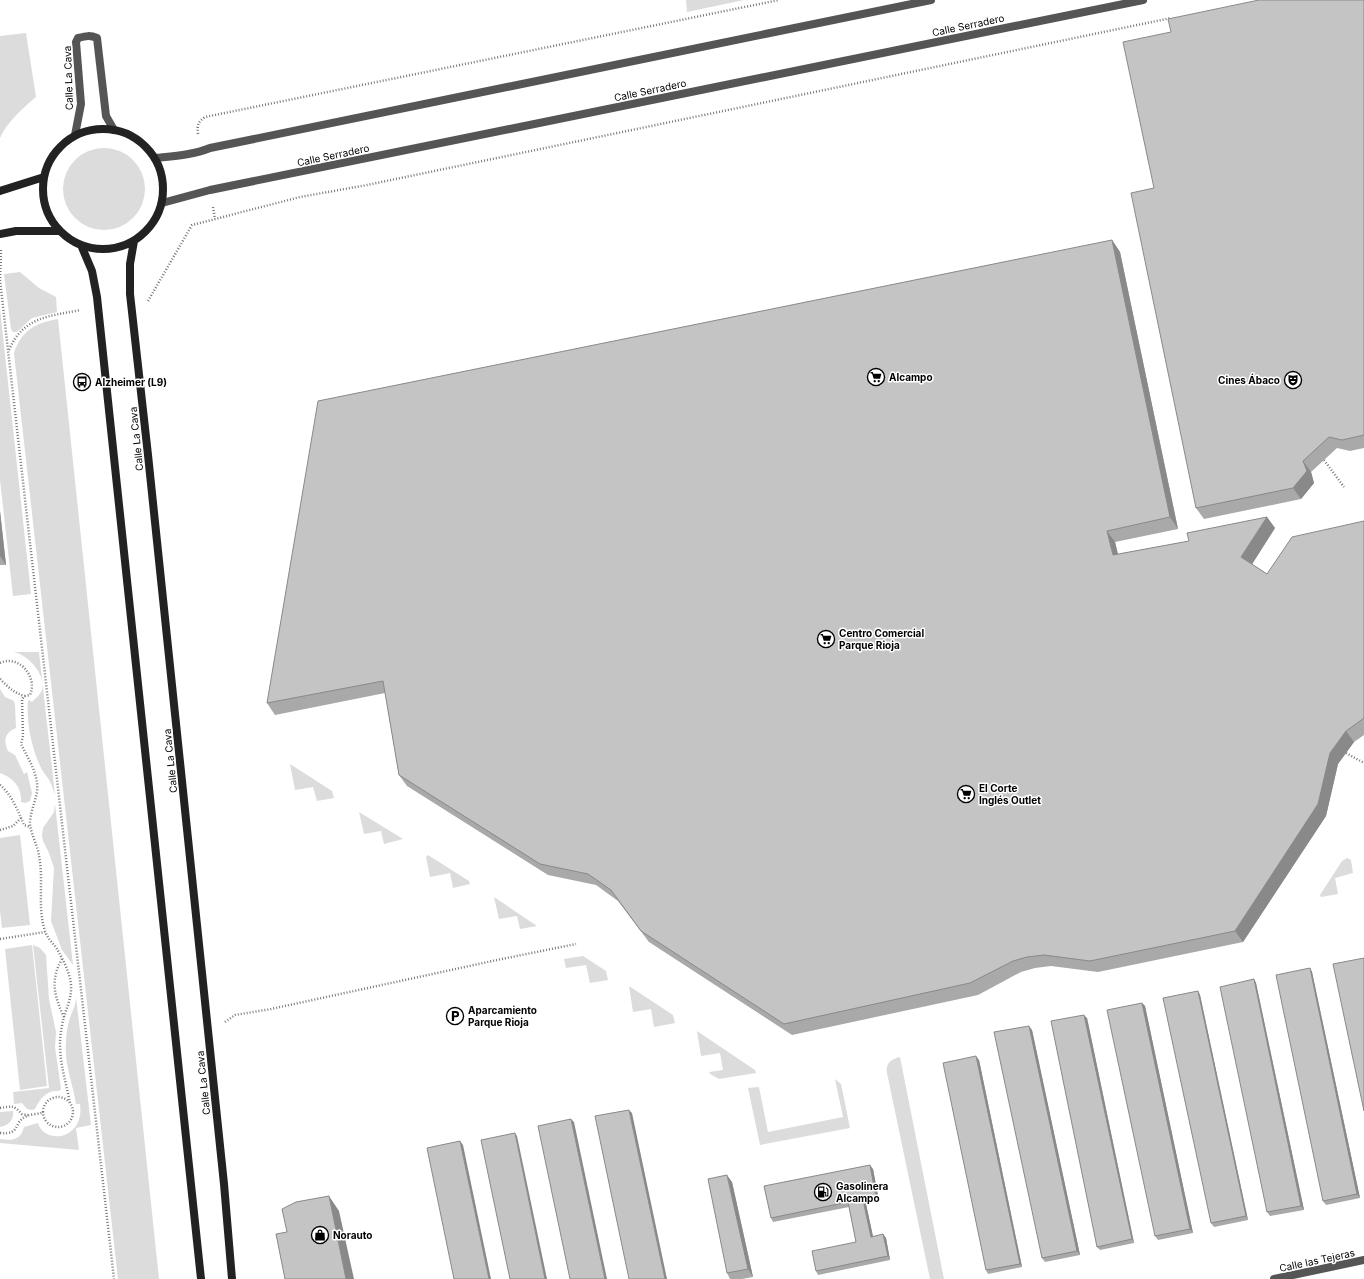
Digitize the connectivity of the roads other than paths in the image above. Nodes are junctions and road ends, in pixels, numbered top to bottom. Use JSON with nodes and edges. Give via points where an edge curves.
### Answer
{"nodes":[{"id":1,"x":931,"y":0,"type":"edge"},
{"id":2,"x":1143,"y":0,"type":"edge"},
{"id":3,"x":114,"y":130,"type":"junction"},
{"id":4,"x":75,"y":135,"type":"junction"},
{"id":5,"x":155,"y":158,"type":"junction"},
{"id":6,"x":44,"y":177,"type":"junction"},
{"id":7,"x":0,"y":191,"type":"edge"},
{"id":8,"x":162,"y":202,"type":"junction"},
{"id":9,"x":60,"y":232,"type":"junction"},
{"id":10,"x":0,"y":234,"type":"edge"},
{"id":11,"x":134,"y":241,"type":"junction"},
{"id":12,"x":81,"y":245,"type":"junction"},
{"id":13,"x":1364,"y":1260,"type":"edge"},
{"id":14,"x":201,"y":1279,"type":"edge"},
{"id":15,"x":232,"y":1279,"type":"edge"},
{"id":16,"x":1274,"y":1279,"type":"edge"}],
"edges":[{"from":1,"to":5,"type":"street","via":[[218,146],[201,152]]},
{"from":2,"to":8,"type":"street","name":"Calle Serradero","via":[[210,190]]},
{"from":3,"to":4,"type":"main road","via":[[94,130]]},
{"from":3,"to":4,"type":"street","name":"Calle La Cava","via":[[106,116],[97,38],[90,35],[78,38],[76,42],[81,104]]},
{"from":3,"to":5,"type":"main road","via":[[137,140]]},
{"from":4,"to":6,"type":"main road","via":[[61,146],[50,161]]},
{"from":5,"to":8,"type":"main road","via":[[162,179]]},
{"from":6,"to":7,"type":"main road"},
{"from":6,"to":9,"type":"main road","via":[[42,192],[45,206]]},
{"from":8,"to":11,"type":"main road","via":[[152,225]]},
{"from":9,"to":10,"type":"main road","via":[[16,231]]},
{"from":9,"to":12,"type":"main road"},
{"from":11,"to":12,"type":"main road","via":[[108,249],[94,249]]},
{"from":11,"to":15,"type":"main road","name":"Calle La Cava","via":[[130,264],[130,294]]},
{"from":12,"to":14,"type":"main road","via":[[92,271],[98,314]]},
{"from":13,"to":16,"type":"street","name":"Calle las Tejeras"}]}
